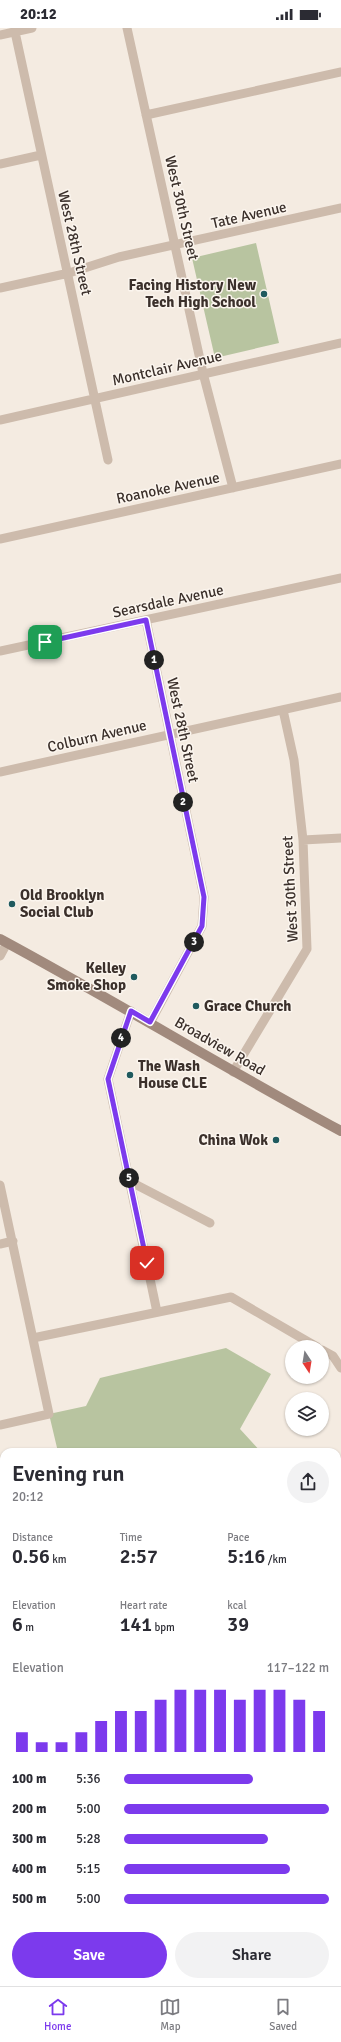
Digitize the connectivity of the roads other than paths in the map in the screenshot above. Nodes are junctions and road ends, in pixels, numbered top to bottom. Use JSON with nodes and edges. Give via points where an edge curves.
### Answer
{"nodes":[{"id":1,"x":32,"y":28,"type":"edge"},
{"id":2,"x":127,"y":28,"type":"edge"},
{"id":3,"x":15,"y":32,"type":"junction"},
{"id":4,"x":0,"y":35,"type":"edge"},
{"id":5,"x":341,"y":72,"type":"edge"},
{"id":6,"x":146,"y":115,"type":"junction"},
{"id":7,"x":41,"y":155,"type":"junction"},
{"id":8,"x":0,"y":164,"type":"edge"},
{"id":9,"x":341,"y":208,"type":"edge"},
{"id":10,"x":176,"y":245,"type":"junction"},
{"id":11,"x":69,"y":273,"type":"junction"},
{"id":12,"x":0,"y":288,"type":"edge"},
{"id":13,"x":341,"y":343,"type":"edge"},
{"id":14,"x":203,"y":374,"type":"junction"},
{"id":15,"x":95,"y":399,"type":"junction"},
{"id":16,"x":0,"y":420,"type":"edge"},
{"id":17,"x":108,"y":460,"type":"dead end"},
{"id":18,"x":341,"y":464,"type":"edge"},
{"id":19,"x":233,"y":488,"type":"junction"},
{"id":20,"x":0,"y":539,"type":"edge"},
{"id":21,"x":341,"y":578,"type":"edge"},
{"id":22,"x":146,"y":620,"type":"junction"},
{"id":23,"x":0,"y":651,"type":"edge"},
{"id":24,"x":341,"y":697,"type":"edge"},
{"id":25,"x":283,"y":710,"type":"junction"},
{"id":26,"x":169,"y":734,"type":"junction"},
{"id":27,"x":0,"y":772,"type":"edge"},
{"id":28,"x":341,"y":838,"type":"edge"},
{"id":29,"x":303,"y":840,"type":"junction"},
{"id":30,"x":4,"y":941,"type":"edge"},
{"id":31,"x":0,"y":956,"type":"edge"},
{"id":32,"x":131,"y":1011,"type":"junction"},
{"id":33,"x":150,"y":1022,"type":"junction"},
{"id":34,"x":233,"y":1072,"type":"junction"},
{"id":35,"x":341,"y":1131,"type":"edge"},
{"id":36,"x":129,"y":1181,"type":"junction"},
{"id":37,"x":0,"y":1185,"type":"edge"},
{"id":38,"x":210,"y":1223,"type":"dead end"},
{"id":39,"x":13,"y":1241,"type":"junction"},
{"id":40,"x":0,"y":1244,"type":"edge"},
{"id":41,"x":157,"y":1312,"type":"junction"},
{"id":42,"x":33,"y":1338,"type":"junction"},
{"id":43,"x":305,"y":1340,"type":"edge"},
{"id":44,"x":329,"y":1354,"type":"edge"},
{"id":45,"x":341,"y":1368,"type":"edge"},
{"id":46,"x":0,"y":1425,"type":"edge"}],
"edges":[{"from":1,"to":3,"type":"street"},
{"from":2,"to":6,"type":"street","name":"West 30th Street"},
{"from":3,"to":4,"type":"street"},
{"from":3,"to":7,"type":"street","name":"West 28th Street"},
{"from":5,"to":6,"type":"street"},
{"from":6,"to":10,"type":"street","name":"West 30th Street"},
{"from":7,"to":8,"type":"street"},
{"from":7,"to":11,"type":"street","name":"West 28th Street"},
{"from":9,"to":10,"type":"street","name":"Tate Avenue"},
{"from":10,"to":11,"type":"street","name":"Tate Avenue","via":[[119,257]]},
{"from":10,"to":14,"type":"street","name":"West 30th Street"},
{"from":11,"to":12,"type":"street","name":"Tate Avenue"},
{"from":11,"to":15,"type":"street","name":"West 28th Street"},
{"from":13,"to":14,"type":"street","name":"Montclair Avenue"},
{"from":14,"to":15,"type":"street","name":"Montclair Avenue"},
{"from":14,"to":19,"type":"street","name":"West 30th Street"},
{"from":15,"to":16,"type":"street","name":"Montclair Avenue"},
{"from":15,"to":17,"type":"street","name":"West 28th Street"},
{"from":18,"to":19,"type":"street","name":"Roanoke Avenue"},
{"from":19,"to":20,"type":"street","name":"Roanoke Avenue"},
{"from":21,"to":22,"type":"street","name":"Searsdale Avenue"},
{"from":22,"to":23,"type":"street","name":"Searsdale Avenue"},
{"from":22,"to":26,"type":"street","name":"West 28th Street"},
{"from":24,"to":25,"type":"street","name":"Colburn Avenue"},
{"from":25,"to":26,"type":"street","name":"Colburn Avenue"},
{"from":25,"to":29,"type":"street","name":"West 30th Street","via":[[294,760]]},
{"from":26,"to":27,"type":"street","name":"Colburn Avenue"},
{"from":26,"to":33,"type":"street","name":"West 28th Street","via":[[204,897],[203,914],[202,926]]},
{"from":28,"to":29,"type":"street"},
{"from":29,"to":34,"type":"street","name":"West 30th Street","via":[[308,949]]},
{"from":30,"to":31,"type":"street"},
{"from":30,"to":32,"type":"main road","name":"Broadview Road"},
{"from":32,"to":33,"type":"main road","name":"Broadview Road"},
{"from":32,"to":36,"type":"street","via":[[108,1079]]},
{"from":33,"to":34,"type":"main road","name":"Broadview Road"},
{"from":34,"to":35,"type":"main road","name":"Broadview Road"},
{"from":36,"to":38,"type":"street"},
{"from":36,"to":41,"type":"street"},
{"from":37,"to":39,"type":"street"},
{"from":39,"to":40,"type":"street"},
{"from":39,"to":42,"type":"street"},
{"from":41,"to":42,"type":"street"},
{"from":41,"to":43,"type":"street","via":[[231,1298]]},
{"from":42,"to":46,"type":"street","via":[[49,1414]]},
{"from":44,"to":45,"type":"street"}]}
